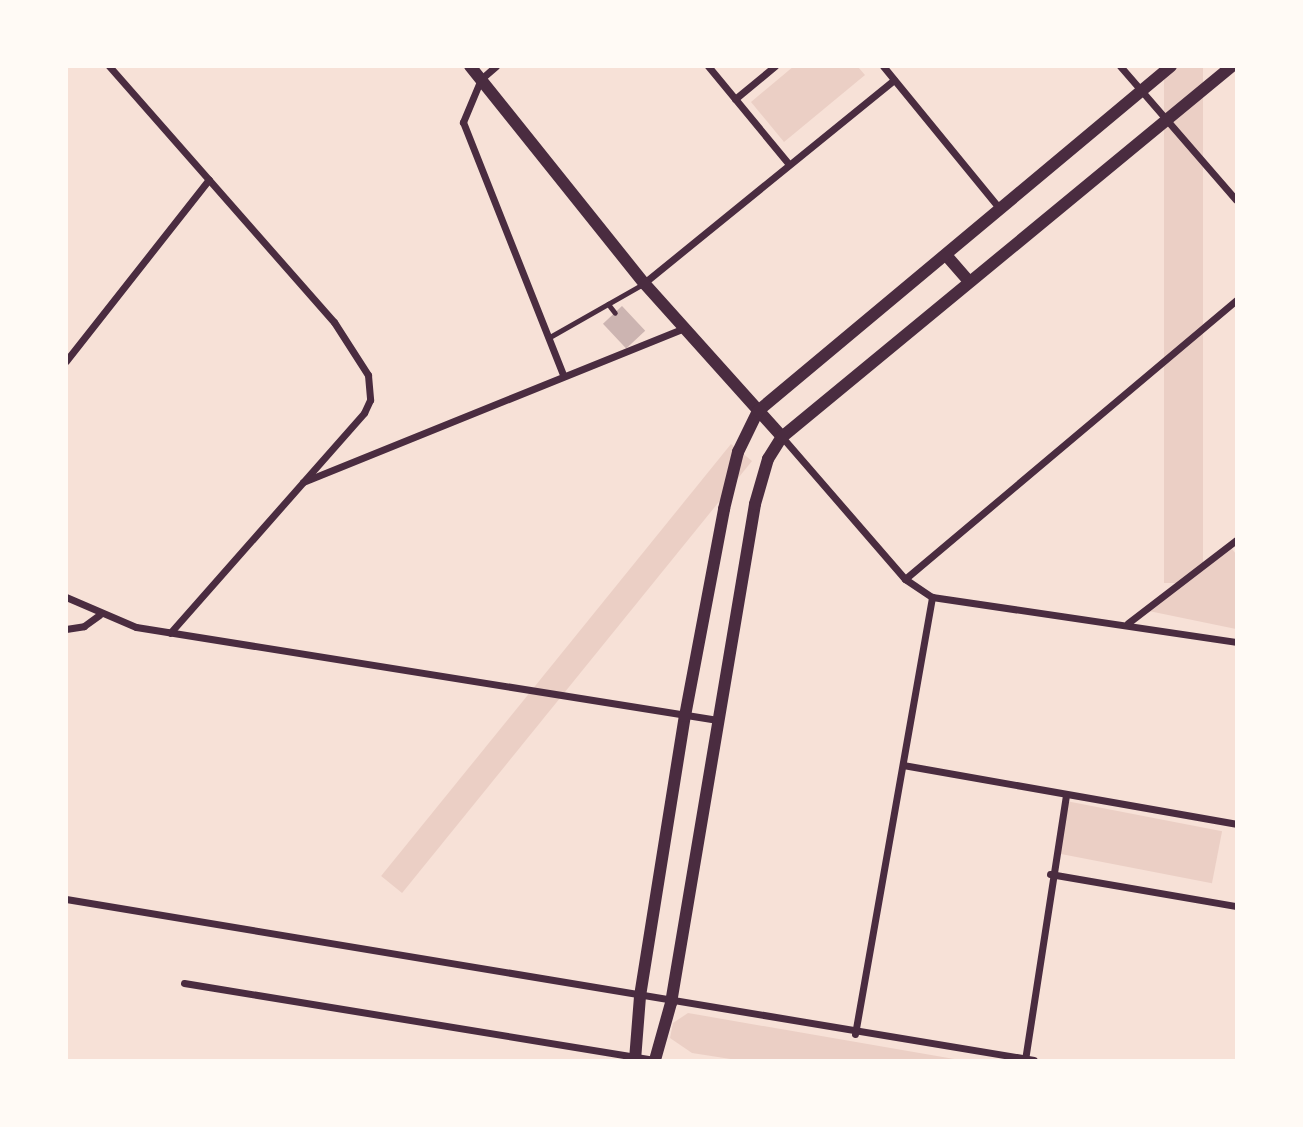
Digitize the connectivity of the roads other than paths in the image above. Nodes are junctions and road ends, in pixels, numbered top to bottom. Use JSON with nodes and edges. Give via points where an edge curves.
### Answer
{"nodes":[{"id":1,"x":109,"y":66,"type":"edge"},
{"id":2,"x":470,"y":66,"type":"edge"},
{"id":3,"x":496,"y":66,"type":"edge"},
{"id":4,"x":708,"y":66,"type":"edge"},
{"id":5,"x":775,"y":66,"type":"edge"},
{"id":6,"x":883,"y":66,"type":"edge"},
{"id":7,"x":1120,"y":66,"type":"edge"},
{"id":8,"x":1171,"y":66,"type":"edge"},
{"id":9,"x":1232,"y":66,"type":"edge"},
{"id":10,"x":481,"y":79,"type":"junction"},
{"id":11,"x":894,"y":80,"type":"junction"},
{"id":12,"x":1141,"y":92,"type":"junction"},
{"id":13,"x":735,"y":99,"type":"junction"},
{"id":14,"x":1167,"y":121,"type":"junction"},
{"id":15,"x":788,"y":163,"type":"junction"},
{"id":16,"x":209,"y":179,"type":"junction"},
{"id":17,"x":1237,"y":200,"type":"edge"},
{"id":18,"x":1000,"y":209,"type":"junction"},
{"id":19,"x":946,"y":255,"type":"junction"},
{"id":20,"x":969,"y":281,"type":"junction"},
{"id":21,"x":644,"y":283,"type":"junction"},
{"id":22,"x":1237,"y":300,"type":"edge"},
{"id":23,"x":608,"y":304,"type":"junction"},
{"id":24,"x":615,"y":313,"type":"dead end"},
{"id":25,"x":686,"y":328,"type":"junction"},
{"id":26,"x":548,"y":338,"type":"junction"},
{"id":27,"x":638,"y":338,"type":"dead end"},
{"id":28,"x":643,"y":345,"type":"junction"},
{"id":29,"x":66,"y":361,"type":"edge"},
{"id":30,"x":564,"y":375,"type":"junction"},
{"id":31,"x":758,"y":411,"type":"junction"},
{"id":32,"x":782,"y":437,"type":"junction"},
{"id":33,"x":301,"y":483,"type":"junction"},
{"id":34,"x":1237,"y":540,"type":"edge"},
{"id":35,"x":905,"y":579,"type":"junction"},
{"id":36,"x":66,"y":597,"type":"edge"},
{"id":37,"x":932,"y":597,"type":"junction"},
{"id":38,"x":99,"y":615,"type":"junction"},
{"id":39,"x":1128,"y":623,"type":"junction"},
{"id":40,"x":66,"y":629,"type":"edge"},
{"id":41,"x":170,"y":633,"type":"junction"},
{"id":42,"x":1237,"y":642,"type":"edge"},
{"id":43,"x":685,"y":716,"type":"junction"},
{"id":44,"x":718,"y":720,"type":"junction"},
{"id":45,"x":903,"y":765,"type":"junction"},
{"id":46,"x":1066,"y":795,"type":"junction"},
{"id":47,"x":1237,"y":824,"type":"edge"},
{"id":48,"x":1050,"y":874,"type":"junction"},
{"id":49,"x":66,"y":899,"type":"edge"},
{"id":50,"x":1237,"y":906,"type":"edge"},
{"id":51,"x":184,"y":984,"type":"dead end"},
{"id":52,"x":640,"y":996,"type":"junction"},
{"id":53,"x":671,"y":1003,"type":"junction"},
{"id":54,"x":855,"y":1034,"type":"junction"},
{"id":55,"x":635,"y":1059,"type":"edge"},
{"id":56,"x":654,"y":1060,"type":"edge"},
{"id":57,"x":1028,"y":1060,"type":"edge"}],
"edges":[{"from":1,"to":16,"type":"street"},
{"from":2,"to":10,"type":"street"},
{"from":3,"to":10,"type":"street"},
{"from":4,"to":13,"type":"street"},
{"from":5,"to":13,"type":"street"},
{"from":6,"to":11,"type":"street"},
{"from":7,"to":12,"type":"street"},
{"from":8,"to":12,"type":"street"},
{"from":9,"to":14,"type":"street"},
{"from":10,"to":21,"type":"street"},
{"from":10,"to":26,"type":"street","via":[[463,122]]},
{"from":11,"to":15,"type":"street"},
{"from":11,"to":18,"type":"street"},
{"from":12,"to":14,"type":"street"},
{"from":12,"to":18,"type":"street"},
{"from":13,"to":15,"type":"street"},
{"from":14,"to":17,"type":"street"},
{"from":14,"to":20,"type":"street"},
{"from":15,"to":21,"type":"street"},
{"from":16,"to":29,"type":"street"},
{"from":16,"to":33,"type":"street","via":[[334,322],[368,375],[370,400],[364,413]]},
{"from":18,"to":19,"type":"street"},
{"from":19,"to":20,"type":"street"},
{"from":19,"to":31,"type":"street"},
{"from":20,"to":32,"type":"street"},
{"from":21,"to":23,"type":"lane"},
{"from":21,"to":25,"type":"street"},
{"from":22,"to":35,"type":"street"},
{"from":23,"to":24,"type":"lane"},
{"from":23,"to":26,"type":"lane"},
{"from":25,"to":28,"type":"street"},
{"from":25,"to":31,"type":"street"},
{"from":26,"to":30,"type":"street"},
{"from":27,"to":28,"type":"lane"},
{"from":28,"to":30,"type":"street"},
{"from":30,"to":33,"type":"street"},
{"from":31,"to":32,"type":"street"},
{"from":31,"to":43,"type":"street","via":[[731,475]]},
{"from":32,"to":35,"type":"street"},
{"from":32,"to":44,"type":"street","via":[[768,459],[755,504]]},
{"from":33,"to":41,"type":"street"},
{"from":34,"to":39,"type":"street"},
{"from":35,"to":37,"type":"street"},
{"from":36,"to":38,"type":"street"},
{"from":37,"to":39,"type":"street"},
{"from":37,"to":45,"type":"street"},
{"from":38,"to":40,"type":"street","via":[[84,626]]},
{"from":38,"to":41,"type":"street"},
{"from":39,"to":42,"type":"street"},
{"from":41,"to":43,"type":"street"},
{"from":43,"to":44,"type":"street"},
{"from":43,"to":52,"type":"street"},
{"from":44,"to":53,"type":"street"},
{"from":45,"to":46,"type":"street"},
{"from":45,"to":54,"type":"street"},
{"from":46,"to":47,"type":"street"},
{"from":46,"to":48,"type":"street"},
{"from":48,"to":50,"type":"street"},
{"from":48,"to":57,"type":"street"},
{"from":49,"to":52,"type":"street"},
{"from":51,"to":55,"type":"street"},
{"from":52,"to":53,"type":"street"},
{"from":52,"to":55,"type":"street"},
{"from":53,"to":54,"type":"street"},
{"from":53,"to":56,"type":"street"},
{"from":54,"to":57,"type":"street"},
{"from":55,"to":56,"type":"street"}]}
